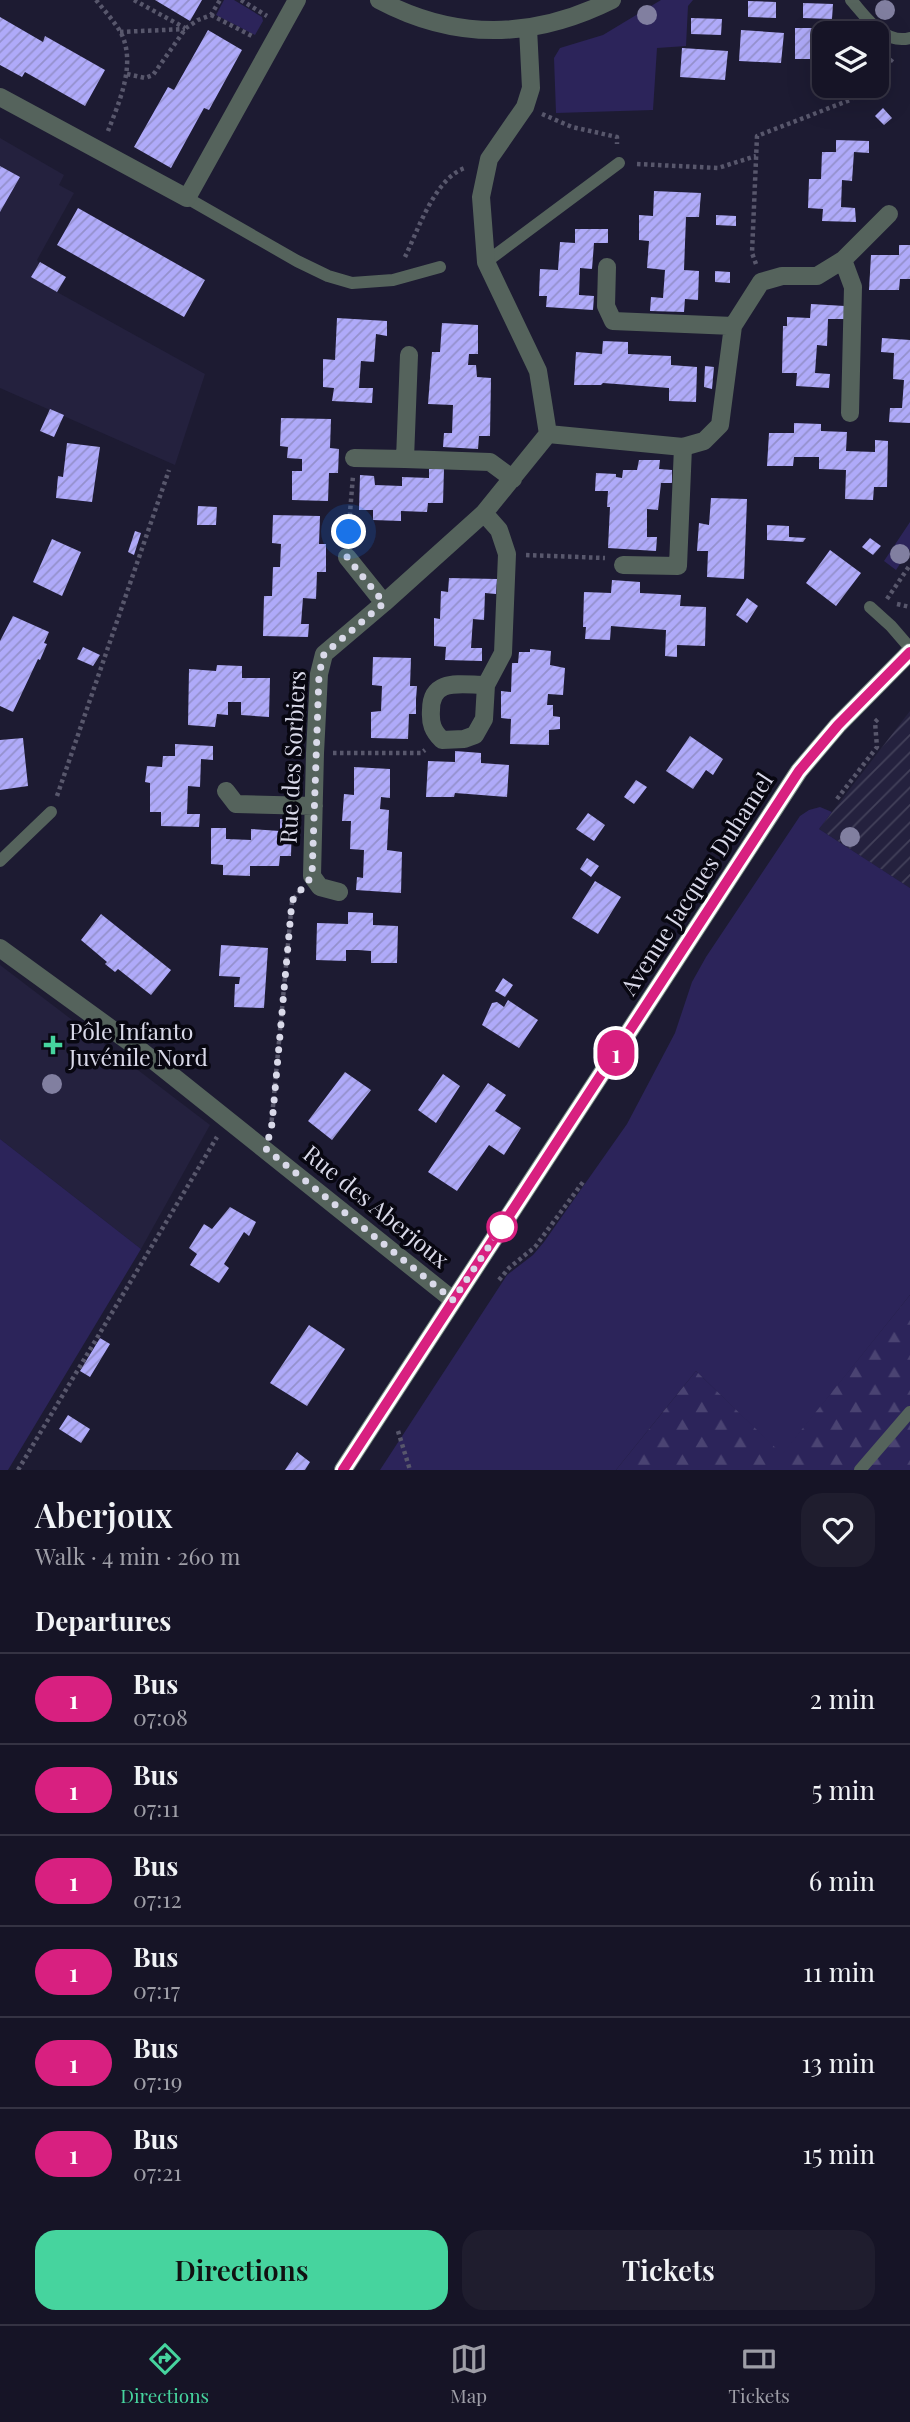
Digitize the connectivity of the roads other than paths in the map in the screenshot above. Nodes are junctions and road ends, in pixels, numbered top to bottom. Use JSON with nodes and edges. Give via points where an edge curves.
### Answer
{"nodes":[{"id":1,"x":297,"y":0,"type":"edge"},
{"id":2,"x":379,"y":0,"type":"edge"},
{"id":3,"x":612,"y":0,"type":"edge"},
{"id":4,"x":851,"y":0,"type":"edge"},
{"id":5,"x":528,"y":28,"type":"junction"},
{"id":6,"x":905,"y":39,"type":"edge"},
{"id":7,"x":0,"y":97,"type":"edge"},
{"id":8,"x":619,"y":163,"type":"road end"},
{"id":9,"x":187,"y":198,"type":"junction"},
{"id":10,"x":889,"y":214,"type":"dead end"},
{"id":11,"x":843,"y":260,"type":"junction"},
{"id":12,"x":486,"y":262,"type":"junction"},
{"id":13,"x":440,"y":267,"type":"dead end"},
{"id":14,"x":607,"y":267,"type":"dead end"},
{"id":15,"x":733,"y":326,"type":"junction"},
{"id":16,"x":409,"y":355,"type":"dead end"},
{"id":17,"x":850,"y":412,"type":"dead end"},
{"id":18,"x":548,"y":434,"type":"junction"},
{"id":19,"x":683,"y":447,"type":"junction"},
{"id":20,"x":354,"y":458,"type":"road end"},
{"id":21,"x":405,"y":459,"type":"junction"},
{"id":22,"x":513,"y":479,"type":"junction"},
{"id":23,"x":484,"y":513,"type":"junction"},
{"id":24,"x":347,"y":557,"type":"road end"},
{"id":25,"x":623,"y":565,"type":"road end"},
{"id":26,"x":384,"y":603,"type":"junction"},
{"id":27,"x":874,"y":610,"type":"road end"},
{"id":28,"x":910,"y":650,"type":"edge"},
{"id":29,"x":486,"y":684,"type":"junction"},
{"id":30,"x":226,"y":791,"type":"dead end"},
{"id":31,"x":314,"y":806,"type":"junction"},
{"id":32,"x":51,"y":812,"type":"road end"},
{"id":33,"x":0,"y":862,"type":"edge"},
{"id":34,"x":339,"y":892,"type":"dead end"},
{"id":35,"x":0,"y":948,"type":"edge"},
{"id":36,"x":453,"y":1300,"type":"junction"},
{"id":37,"x":910,"y":1412,"type":"edge"},
{"id":38,"x":343,"y":1470,"type":"edge"},
{"id":39,"x":860,"y":1470,"type":"edge"}],
"edges":[{"from":1,"to":9,"type":"street"},
{"from":2,"to":5,"type":"street","via":[[457,29]]},
{"from":3,"to":5,"type":"street","via":[[581,15]]},
{"from":4,"to":6,"type":"lane","via":[[881,33]]},
{"from":5,"to":12,"type":"street","via":[[531,88],[525,107],[489,159],[481,197]]},
{"from":7,"to":9,"type":"street"},
{"from":8,"to":12,"type":"lane"},
{"from":9,"to":13,"type":"lane","via":[[297,261],[352,283],[393,280]]},
{"from":10,"to":11,"type":"street"},
{"from":11,"to":15,"type":"street","via":[[817,276],[782,276],[761,282]]},
{"from":11,"to":17,"type":"street","via":[[853,287]]},
{"from":12,"to":18,"type":"street","via":[[538,371]]},
{"from":14,"to":15,"type":"street","via":[[606,306],[613,321]]},
{"from":15,"to":19,"type":"street","via":[[720,425],[704,441]]},
{"from":16,"to":21,"type":"street"},
{"from":18,"to":19,"type":"street"},
{"from":18,"to":22,"type":"street","name":"Rue des Sorbiers"},
{"from":19,"to":25,"type":"street","via":[[678,566]]},
{"from":20,"to":21,"type":"street"},
{"from":21,"to":22,"type":"street","via":[[490,462]]},
{"from":22,"to":23,"type":"street","name":"Rue des Sorbiers"},
{"from":23,"to":26,"type":"street","name":"Rue des Sorbiers"},
{"from":23,"to":29,"type":"street","via":[[499,530],[508,554],[503,653]]},
{"from":24,"to":26,"type":"street"},
{"from":26,"to":31,"type":"street","name":"Rue des Sorbiers","via":[[324,654],[319,674]]},
{"from":27,"to":28,"type":"lane"},
{"from":28,"to":36,"type":"main road","name":"Avenue Jacques Duhamel","via":[[799,771]]},
{"from":29,"to":29,"type":"street","via":[[484,719],[475,735],[442,740],[430,723],[435,691],[447,685]]},
{"from":30,"to":31,"type":"street","via":[[236,804]]},
{"from":31,"to":34,"type":"street","name":"Rue des Sorbiers","via":[[312,876],[320,887]]},
{"from":32,"to":33,"type":"lane"},
{"from":35,"to":36,"type":"street","name":"Rue des Aberjoux","via":[[228,1118]]},
{"from":36,"to":38,"type":"main road","name":"Avenue Jacques Duhamel"},
{"from":37,"to":39,"type":"lane"}]}
